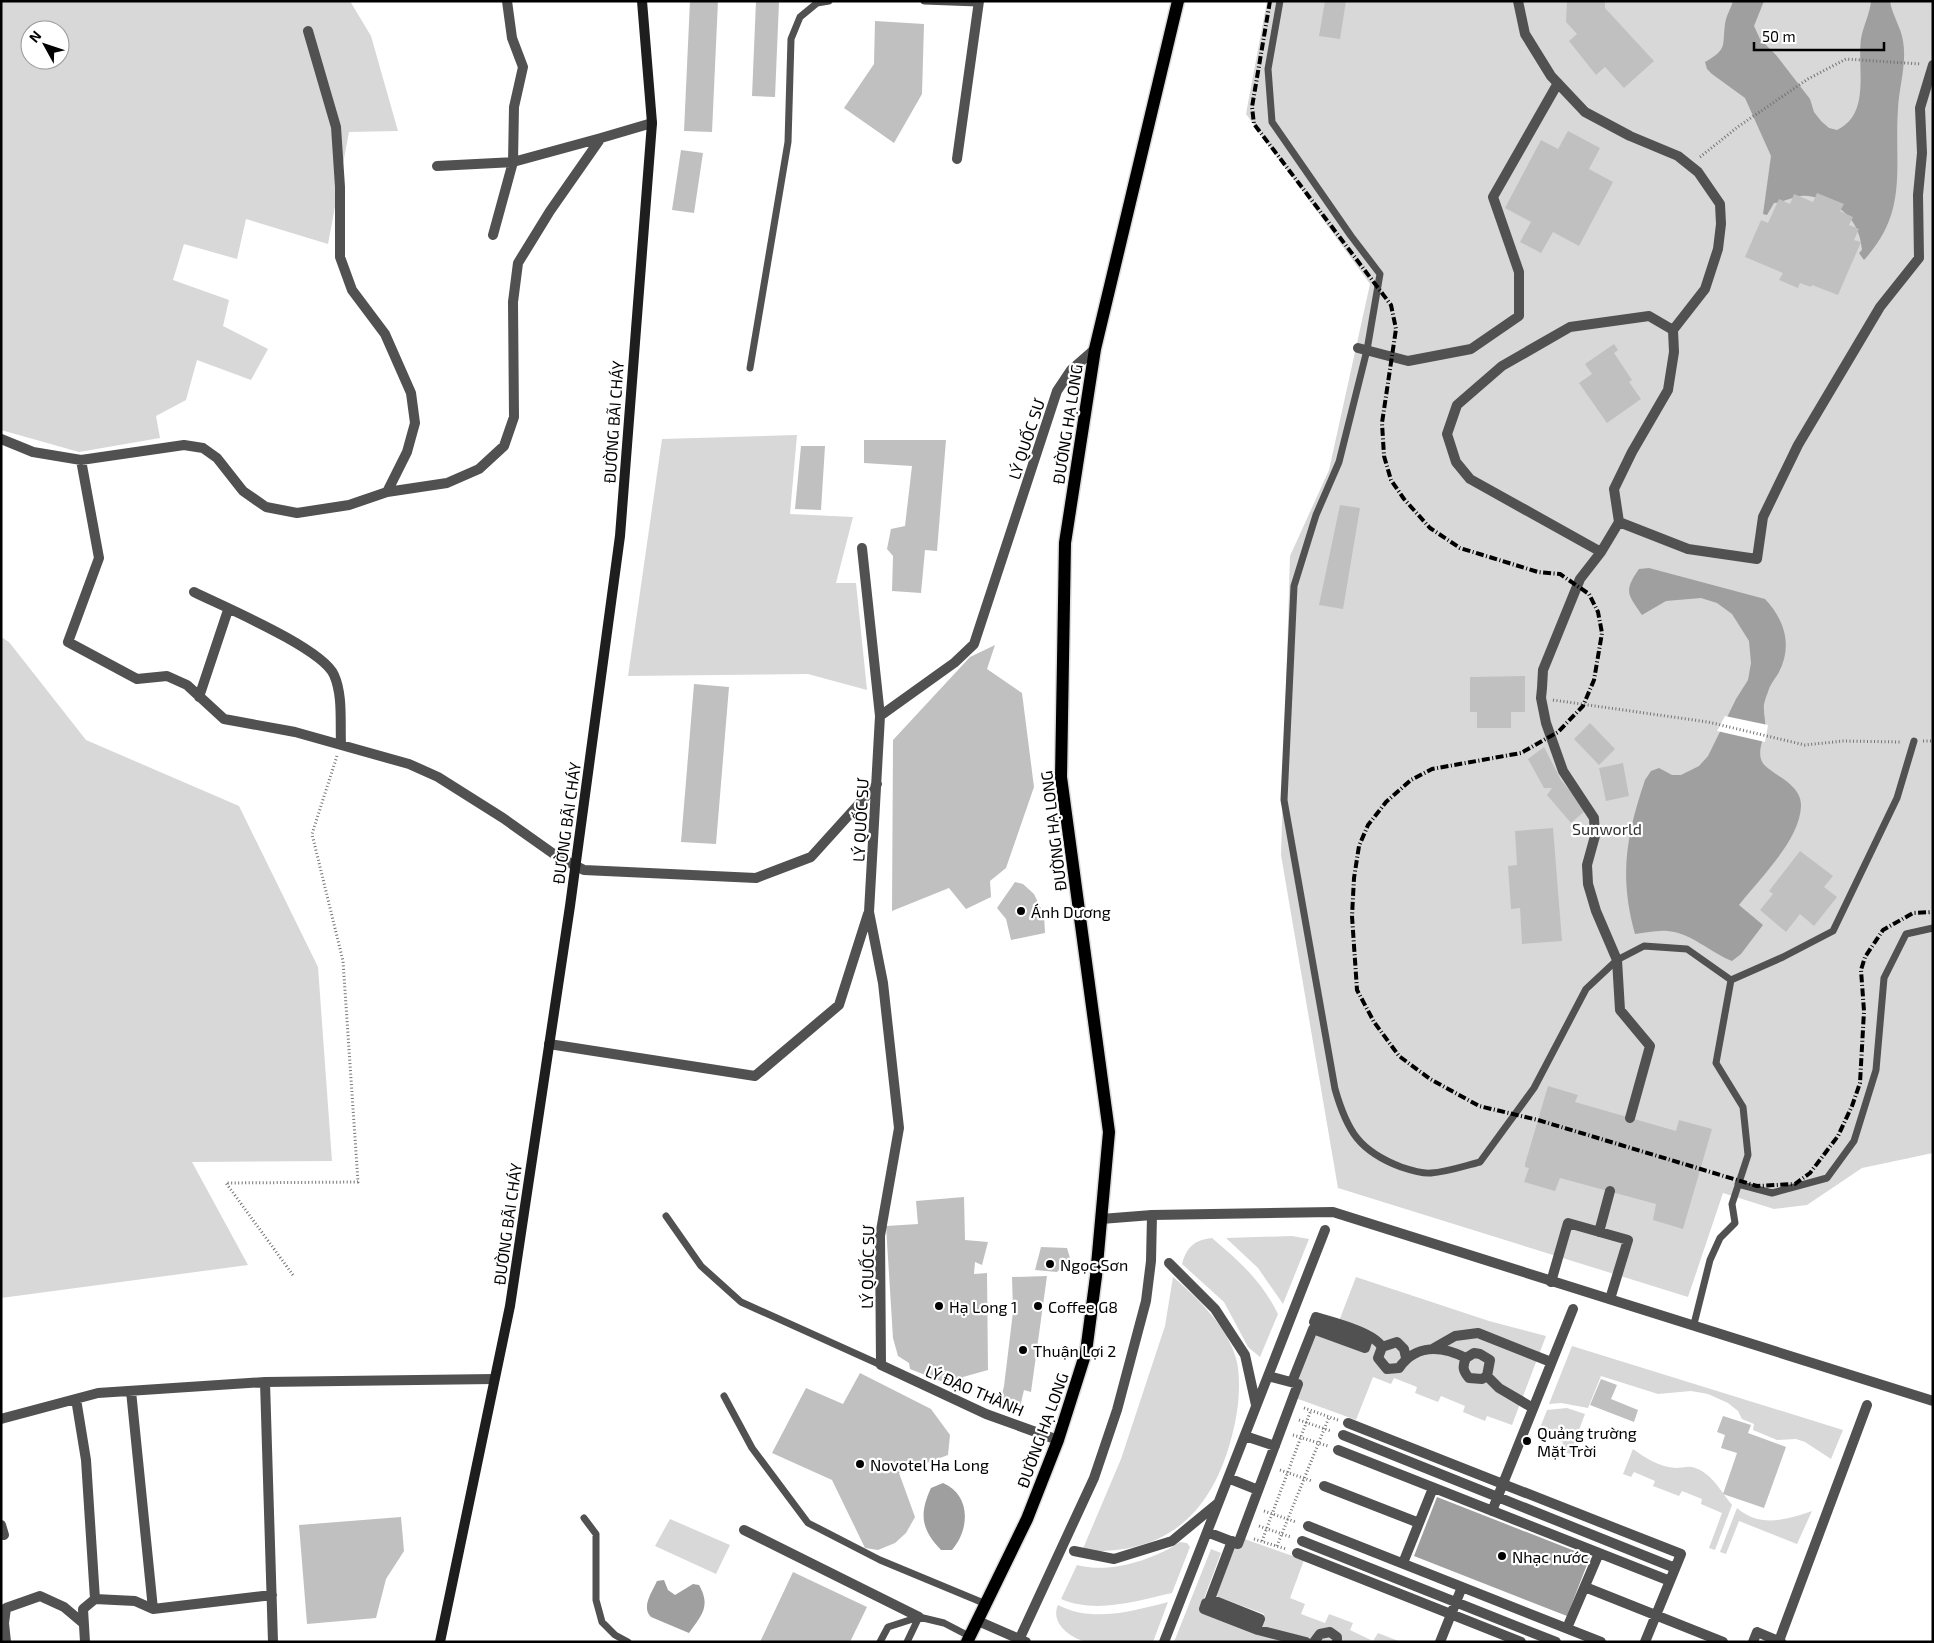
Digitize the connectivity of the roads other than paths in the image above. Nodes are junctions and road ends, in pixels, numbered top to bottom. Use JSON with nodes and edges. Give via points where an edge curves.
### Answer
{"nodes":[{"id":1,"x":507,"y":1,"type":"edge"},
{"id":2,"x":642,"y":1,"type":"edge"},
{"id":3,"x":807,"y":1,"type":"edge"},
{"id":4,"x":829,"y":1,"type":"edge"},
{"id":5,"x":924,"y":1,"type":"edge"},
{"id":6,"x":1178,"y":1,"type":"edge"},
{"id":7,"x":1280,"y":1,"type":"edge"},
{"id":8,"x":1518,"y":1,"type":"edge"},
{"id":9,"x":978,"y":2,"type":"edge"},
{"id":10,"x":817,"y":3,"type":"junction"},
{"id":11,"x":308,"y":31,"type":"dead end"},
{"id":12,"x":1933,"y":64,"type":"edge"},
{"id":13,"x":1558,"y":83,"type":"junction"},
{"id":14,"x":652,"y":123,"type":"junction"},
{"id":15,"x":601,"y":138,"type":"junction"},
{"id":16,"x":957,"y":159,"type":"dead end"},
{"id":17,"x":513,"y":162,"type":"junction"},
{"id":18,"x":437,"y":166,"type":"dead end"},
{"id":19,"x":493,"y":235,"type":"dead end"},
{"id":20,"x":1674,"y":330,"type":"junction"},
{"id":21,"x":1095,"y":349,"type":"junction"},
{"id":22,"x":1362,"y":349,"type":"junction"},
{"id":23,"x":750,"y":368,"type":"dead end"},
{"id":24,"x":1,"y":439,"type":"edge"},
{"id":25,"x":81,"y":460,"type":"junction"},
{"id":26,"x":388,"y":492,"type":"junction"},
{"id":27,"x":1618,"y":522,"type":"junction"},
{"id":28,"x":862,"y":548,"type":"dead end"},
{"id":29,"x":1601,"y":552,"type":"junction"},
{"id":30,"x":194,"y":592,"type":"dead end"},
{"id":31,"x":228,"y":610,"type":"junction"},
{"id":32,"x":199,"y":697,"type":"junction"},
{"id":33,"x":880,"y":716,"type":"junction"},
{"id":34,"x":1914,"y":742,"type":"road end"},
{"id":35,"x":341,"y":744,"type":"junction"},
{"id":36,"x":877,"y":784,"type":"junction"},
{"id":37,"x":575,"y":865,"type":"junction"},
{"id":38,"x":869,"y":912,"type":"junction"},
{"id":39,"x":1933,"y":928,"type":"edge"},
{"id":40,"x":1617,"y":960,"type":"junction"},
{"id":41,"x":1731,"y":980,"type":"junction"},
{"id":42,"x":549,"y":1044,"type":"junction"},
{"id":43,"x":1630,"y":1118,"type":"dead end"},
{"id":44,"x":1738,"y":1184,"type":"junction"},
{"id":45,"x":1610,"y":1192,"type":"dead end"},
{"id":46,"x":1152,"y":1215,"type":"junction"},
{"id":47,"x":666,"y":1216,"type":"dead end"},
{"id":48,"x":1102,"y":1219,"type":"junction"},
{"id":49,"x":1325,"y":1230,"type":"dead end"},
{"id":50,"x":1599,"y":1232,"type":"junction"},
{"id":51,"x":1169,"y":1263,"type":"dead end"},
{"id":52,"x":1550,"y":1282,"type":"junction"},
{"id":53,"x":1610,"y":1299,"type":"junction"},
{"id":54,"x":1573,"y":1309,"type":"dead end"},
{"id":55,"x":1694,"y":1324,"type":"junction"},
{"id":56,"x":1382,"y":1347,"type":"junction"},
{"id":57,"x":1434,"y":1348,"type":"junction"},
{"id":58,"x":1406,"y":1358,"type":"junction"},
{"id":59,"x":1466,"y":1358,"type":"junction"},
{"id":60,"x":1551,"y":1362,"type":"junction"},
{"id":61,"x":881,"y":1365,"type":"junction"},
{"id":62,"x":1268,"y":1376,"type":"junction"},
{"id":63,"x":1487,"y":1376,"type":"junction"},
{"id":64,"x":494,"y":1379,"type":"junction"},
{"id":65,"x":265,"y":1382,"type":"junction"},
{"id":66,"x":1292,"y":1382,"type":"junction"},
{"id":67,"x":131,"y":1391,"type":"junction"},
{"id":68,"x":724,"y":1396,"type":"dead end"},
{"id":69,"x":76,"y":1399,"type":"junction"},
{"id":70,"x":1933,"y":1401,"type":"edge"},
{"id":71,"x":1867,"y":1405,"type":"dead end"},
{"id":72,"x":1256,"y":1406,"type":"junction"},
{"id":73,"x":1533,"y":1408,"type":"junction"},
{"id":74,"x":1,"y":1419,"type":"edge"},
{"id":75,"x":1348,"y":1423,"type":"road end"},
{"id":76,"x":1343,"y":1435,"type":"road end"},
{"id":77,"x":1245,"y":1436,"type":"junction"},
{"id":78,"x":1058,"y":1440,"type":"junction"},
{"id":79,"x":1275,"y":1446,"type":"junction"},
{"id":80,"x":1338,"y":1450,"type":"road end"},
{"id":81,"x":1228,"y":1478,"type":"junction"},
{"id":82,"x":1503,"y":1484,"type":"junction"},
{"id":83,"x":1324,"y":1486,"type":"road end"},
{"id":84,"x":1433,"y":1488,"type":"junction"},
{"id":85,"x":1258,"y":1490,"type":"junction"},
{"id":86,"x":1498,"y":1497,"type":"junction"},
{"id":87,"x":1219,"y":1502,"type":"junction"},
{"id":88,"x":1492,"y":1511,"type":"junction"},
{"id":89,"x":584,"y":1518,"type":"dead end"},
{"id":90,"x":1419,"y":1523,"type":"junction"},
{"id":91,"x":1308,"y":1526,"type":"road end"},
{"id":92,"x":744,"y":1530,"type":"dead end"},
{"id":93,"x":1207,"y":1532,"type":"junction"},
{"id":94,"x":1232,"y":1541,"type":"junction"},
{"id":95,"x":1302,"y":1541,"type":"road end"},
{"id":96,"x":1074,"y":1551,"type":"dead end"},
{"id":97,"x":1297,"y":1553,"type":"road end"},
{"id":98,"x":1599,"y":1553,"type":"junction"},
{"id":99,"x":1403,"y":1564,"type":"junction"},
{"id":100,"x":1675,"y":1568,"type":"junction"},
{"id":101,"x":1670,"y":1581,"type":"junction"},
{"id":102,"x":1462,"y":1587,"type":"junction"},
{"id":103,"x":1584,"y":1587,"type":"junction"},
{"id":104,"x":272,"y":1595,"type":"junction"},
{"id":105,"x":95,"y":1599,"type":"junction"},
{"id":106,"x":1456,"y":1602,"type":"junction"},
{"id":107,"x":986,"y":1604,"type":"junction"},
{"id":108,"x":153,"y":1609,"type":"junction"},
{"id":109,"x":1451,"y":1614,"type":"junction"},
{"id":110,"x":1656,"y":1615,"type":"junction"},
{"id":111,"x":919,"y":1617,"type":"junction"},
{"id":112,"x":978,"y":1620,"type":"junction"},
{"id":113,"x":83,"y":1622,"type":"junction"},
{"id":114,"x":1567,"y":1628,"type":"junction"},
{"id":115,"x":968,"y":1639,"type":"edge"},
{"id":116,"x":1021,"y":1641,"type":"edge"},
{"id":117,"x":1780,"y":1641,"type":"edge"},
{"id":118,"x":6,"y":1642,"type":"edge"},
{"id":119,"x":85,"y":1642,"type":"edge"},
{"id":120,"x":273,"y":1642,"type":"edge"},
{"id":121,"x":440,"y":1642,"type":"edge"},
{"id":122,"x":628,"y":1642,"type":"edge"},
{"id":123,"x":880,"y":1642,"type":"edge"},
{"id":124,"x":907,"y":1642,"type":"edge"},
{"id":125,"x":1164,"y":1642,"type":"edge"},
{"id":126,"x":1306,"y":1642,"type":"edge"},
{"id":127,"x":1314,"y":1642,"type":"edge"},
{"id":128,"x":1337,"y":1642,"type":"edge"},
{"id":129,"x":1440,"y":1642,"type":"edge"},
{"id":130,"x":1521,"y":1642,"type":"edge"},
{"id":131,"x":1556,"y":1642,"type":"edge"},
{"id":132,"x":1601,"y":1642,"type":"edge"},
{"id":133,"x":1646,"y":1642,"type":"edge"},
{"id":134,"x":1723,"y":1642,"type":"edge"},
{"id":135,"x":1754,"y":1642,"type":"edge"}],
"edges":[{"from":1,"to":17,"type":"street","via":[[512,38],[523,67],[514,107]]},
{"from":2,"to":14,"type":"main road","name":"ĐƯỜNG BÃI CHÁY"},
{"from":3,"to":10,"type":"lane"},
{"from":4,"to":10,"type":"lane"},
{"from":5,"to":9,"type":"lane"},
{"from":6,"to":21,"type":"main road","name":"ĐƯỜNG HẠ LONG"},
{"from":7,"to":22,"type":"lane","via":[[1268,69],[1272,122],[1380,274]]},
{"from":8,"to":13,"type":"street","via":[[1525,34]]},
{"from":9,"to":16,"type":"street"},
{"from":10,"to":23,"type":"lane","via":[[800,16],[791,39],[788,142]]},
{"from":11,"to":26,"type":"street","via":[[336,127],[340,257],[352,290],[385,334],[411,393],[415,424],[408,452]]},
{"from":12,"to":27,"type":"street","via":[[1920,108],[1919,258],[1880,307],[1798,445],[1763,517],[1757,559],[1688,549]]},
{"from":13,"to":20,"type":"street","via":[[1585,112],[1678,156],[1698,172],[1720,204],[1722,224],[1718,249],[1705,289]]},
{"from":13,"to":22,"type":"street","via":[[1493,197],[1519,272],[1519,316],[1471,349],[1408,361]]},
{"from":14,"to":15,"type":"street"},
{"from":14,"to":37,"type":"main road","name":"ĐƯỜNG BÃI CHÁY","via":[[620,536]]},
{"from":15,"to":17,"type":"street"},
{"from":15,"to":26,"type":"street","via":[[518,263],[513,302],[514,417],[504,446],[479,469],[447,484]]},
{"from":17,"to":18,"type":"street"},
{"from":17,"to":19,"type":"street"},
{"from":20,"to":27,"type":"street","via":[[1668,390],[1614,489]]},
{"from":20,"to":29,"type":"street","via":[[1649,316],[1570,327],[1502,366],[1457,405],[1454,412],[1447,434],[1456,462],[1470,479]]},
{"from":21,"to":33,"type":"street","name":"LÝ QUỐC SƯ","via":[[1071,370],[1057,391],[974,644],[954,663]]},
{"from":21,"to":48,"type":"main road","name":"ĐƯỜNG HẠ LONG","via":[[1065,543],[1061,776],[1109,1132]]},
{"from":22,"to":40,"type":"lane","via":[[1340,462],[1316,515],[1294,586],[1284,800],[1335,1089],[1344,1117],[1360,1142],[1379,1159],[1407,1169],[1430,1173],[1480,1162],[1534,1088],[1586,990]]},
{"from":24,"to":25,"type":"street","via":[[33,452]]},
{"from":25,"to":26,"type":"street","via":[[184,445],[203,448],[217,458],[250,496],[266,507],[297,513],[348,506]]},
{"from":25,"to":32,"type":"street","via":[[99,558],[68,642],[137,679],[167,676],[187,685]]},
{"from":27,"to":29,"type":"street"},
{"from":28,"to":33,"type":"street"},
{"from":29,"to":40,"type":"street","via":[[1580,580],[1557,632],[1543,670],[1541,698],[1563,771],[1594,818],[1595,836],[1587,865],[1588,884]]},
{"from":30,"to":31,"type":"street"},
{"from":31,"to":32,"type":"street"},
{"from":31,"to":35,"type":"street","via":[[298,645],[326,664],[338,686]]},
{"from":32,"to":35,"type":"street","via":[[224,719]]},
{"from":33,"to":36,"type":"street","name":"LÝ QUỐC SƯ"},
{"from":34,"to":41,"type":"lane","via":[[1897,798],[1833,931]]},
{"from":35,"to":37,"type":"street","via":[[409,764],[438,777],[558,858]]},
{"from":36,"to":37,"type":"street","via":[[811,857],[756,878],[590,870]]},
{"from":36,"to":38,"type":"street","name":"LÝ QUỐC SƯ"},
{"from":37,"to":42,"type":"main road","name":"ĐƯỜNG BÃI CHÁY"},
{"from":38,"to":42,"type":"street","via":[[839,1005],[755,1076]]},
{"from":38,"to":61,"type":"street","name":"LÝ QUỐC SƯ","via":[[884,983],[898,1128],[880,1236]]},
{"from":39,"to":44,"type":"lane","via":[[1906,934],[1884,978],[1876,1070],[1854,1141],[1826,1178],[1772,1193]]},
{"from":40,"to":41,"type":"lane","via":[[1644,946],[1687,949]]},
{"from":40,"to":43,"type":"street","via":[[1620,1010],[1650,1046]]},
{"from":41,"to":44,"type":"lane","via":[[1716,1063],[1743,1107],[1748,1155]]},
{"from":42,"to":64,"type":"main road","name":"ĐƯỜNG BÃI CHÁY","via":[[510,1306]]},
{"from":44,"to":55,"type":"lane","via":[[1732,1204],[1735,1223],[1720,1238],[1710,1260]]},
{"from":45,"to":50,"type":"street"},
{"from":46,"to":48,"type":"street"},
{"from":46,"to":52,"type":"street","via":[[1333,1212]]},
{"from":46,"to":116,"type":"street","via":[[1146,1301],[1117,1410],[1094,1478]]},
{"from":47,"to":61,"type":"lane","via":[[701,1266],[741,1302]]},
{"from":48,"to":78,"type":"main road","name":"ĐƯỜNG HẠ LONG","via":[[1086,1352]]},
{"from":49,"to":62,"type":"street"},
{"from":50,"to":52,"type":"street","via":[[1568,1222]]},
{"from":50,"to":53,"type":"street","via":[[1628,1240]]},
{"from":51,"to":72,"type":"street","via":[[1215,1309],[1245,1355]]},
{"from":52,"to":53,"type":"street"},
{"from":53,"to":55,"type":"street"},
{"from":54,"to":60,"type":"street"},
{"from":55,"to":70,"type":"street"},
{"from":56,"to":58,"type":"street","via":[[1397,1342],[1404,1349]]},
{"from":56,"to":58,"type":"street","via":[[1378,1358],[1387,1369],[1399,1368]]},
{"from":56,"to":66,"type":"street","via":[[1379,1341],[1316,1317],[1314,1322],[1367,1342],[1365,1348],[1312,1329]]},
{"from":57,"to":58,"type":"street"},
{"from":57,"to":59,"type":"street","via":[[1450,1350]]},
{"from":57,"to":60,"type":"street","via":[[1455,1336],[1478,1333]]},
{"from":59,"to":63,"type":"street","via":[[1464,1371],[1470,1378]]},
{"from":59,"to":63,"type":"street","via":[[1474,1353],[1486,1356],[1490,1360]]},
{"from":60,"to":73,"type":"street"},
{"from":61,"to":78,"type":"street","name":"LÝ ĐẠO THÀNH","via":[[986,1414]]},
{"from":62,"to":66,"type":"street"},
{"from":62,"to":72,"type":"street"},
{"from":63,"to":73,"type":"street"},
{"from":64,"to":65,"type":"street"},
{"from":64,"to":121,"type":"main road","name":"ĐƯỜNG BÃI CHÁY"},
{"from":65,"to":67,"type":"street"},
{"from":65,"to":104,"type":"street"},
{"from":66,"to":79,"type":"street","via":[[1298,1384]]},
{"from":67,"to":69,"type":"street","via":[[98,1393]]},
{"from":67,"to":108,"type":"street"},
{"from":68,"to":107,"type":"lane","via":[[752,1448],[808,1523],[880,1560]]},
{"from":69,"to":74,"type":"street"},
{"from":69,"to":105,"type":"street","via":[[86,1460]]},
{"from":71,"to":117,"type":"street"},
{"from":72,"to":77,"type":"street"},
{"from":73,"to":82,"type":"street"},
{"from":75,"to":82,"type":"street"},
{"from":76,"to":86,"type":"street"},
{"from":77,"to":79,"type":"street"},
{"from":77,"to":81,"type":"street"},
{"from":78,"to":107,"type":"main road","name":"ĐƯỜNG HẠ LONG","via":[[1027,1519]]},
{"from":79,"to":85,"type":"street"},
{"from":80,"to":84,"type":"street"},
{"from":81,"to":85,"type":"street"},
{"from":81,"to":87,"type":"street"},
{"from":82,"to":86,"type":"street"},
{"from":82,"to":100,"type":"street","via":[[1681,1554]]},
{"from":83,"to":90,"type":"street"},
{"from":84,"to":88,"type":"street"},
{"from":84,"to":90,"type":"street"},
{"from":85,"to":94,"type":"street","via":[[1238,1544]]},
{"from":86,"to":88,"type":"street"},
{"from":86,"to":100,"type":"street"},
{"from":87,"to":93,"type":"street"},
{"from":87,"to":96,"type":"street","via":[[1172,1541],[1114,1559]]},
{"from":88,"to":98,"type":"street"},
{"from":89,"to":122,"type":"lane","via":[[596,1534],[596,1600],[602,1622]]},
{"from":90,"to":99,"type":"street"},
{"from":91,"to":99,"type":"street"},
{"from":92,"to":111,"type":"street"},
{"from":93,"to":94,"type":"street"},
{"from":93,"to":125,"type":"street"},
{"from":94,"to":126,"type":"street","via":[[1210,1599],[1260,1619],[1258,1624],[1206,1603],[1204,1610],[1258,1630]]},
{"from":95,"to":106,"type":"street"},
{"from":97,"to":109,"type":"street"},
{"from":98,"to":101,"type":"street"},
{"from":98,"to":103,"type":"street"},
{"from":99,"to":102,"type":"street"},
{"from":100,"to":101,"type":"street"},
{"from":101,"to":110,"type":"street"},
{"from":102,"to":106,"type":"street"},
{"from":102,"to":114,"type":"street"},
{"from":103,"to":110,"type":"street"},
{"from":103,"to":114,"type":"street"},
{"from":104,"to":108,"type":"street"},
{"from":104,"to":120,"type":"street"},
{"from":105,"to":108,"type":"street","via":[[135,1600]]},
{"from":105,"to":113,"type":"street","via":[[83,1609]]},
{"from":106,"to":109,"type":"street"},
{"from":106,"to":131,"type":"street"},
{"from":107,"to":112,"type":"main road","name":"ĐƯỜNG HẠ LONG"},
{"from":109,"to":129,"type":"street"},
{"from":109,"to":130,"type":"street"},
{"from":110,"to":133,"type":"street"},
{"from":110,"to":134,"type":"street"},
{"from":111,"to":115,"type":"lane","via":[[944,1624]]},
{"from":111,"to":123,"type":"lane","via":[[888,1627]]},
{"from":111,"to":124,"type":"lane"},
{"from":112,"to":115,"type":"main road","name":"ĐƯỜNG HẠ LONG"},
{"from":112,"to":116,"type":"street"},
{"from":113,"to":118,"type":"street","via":[[64,1607],[40,1596],[6,1608]]},
{"from":113,"to":119,"type":"street"},
{"from":114,"to":132,"type":"street"},
{"from":117,"to":135,"type":"street","via":[[1757,1632]]},
{"from":127,"to":128,"type":"street","via":[[1320,1634],[1330,1632],[1337,1637]]}]}
